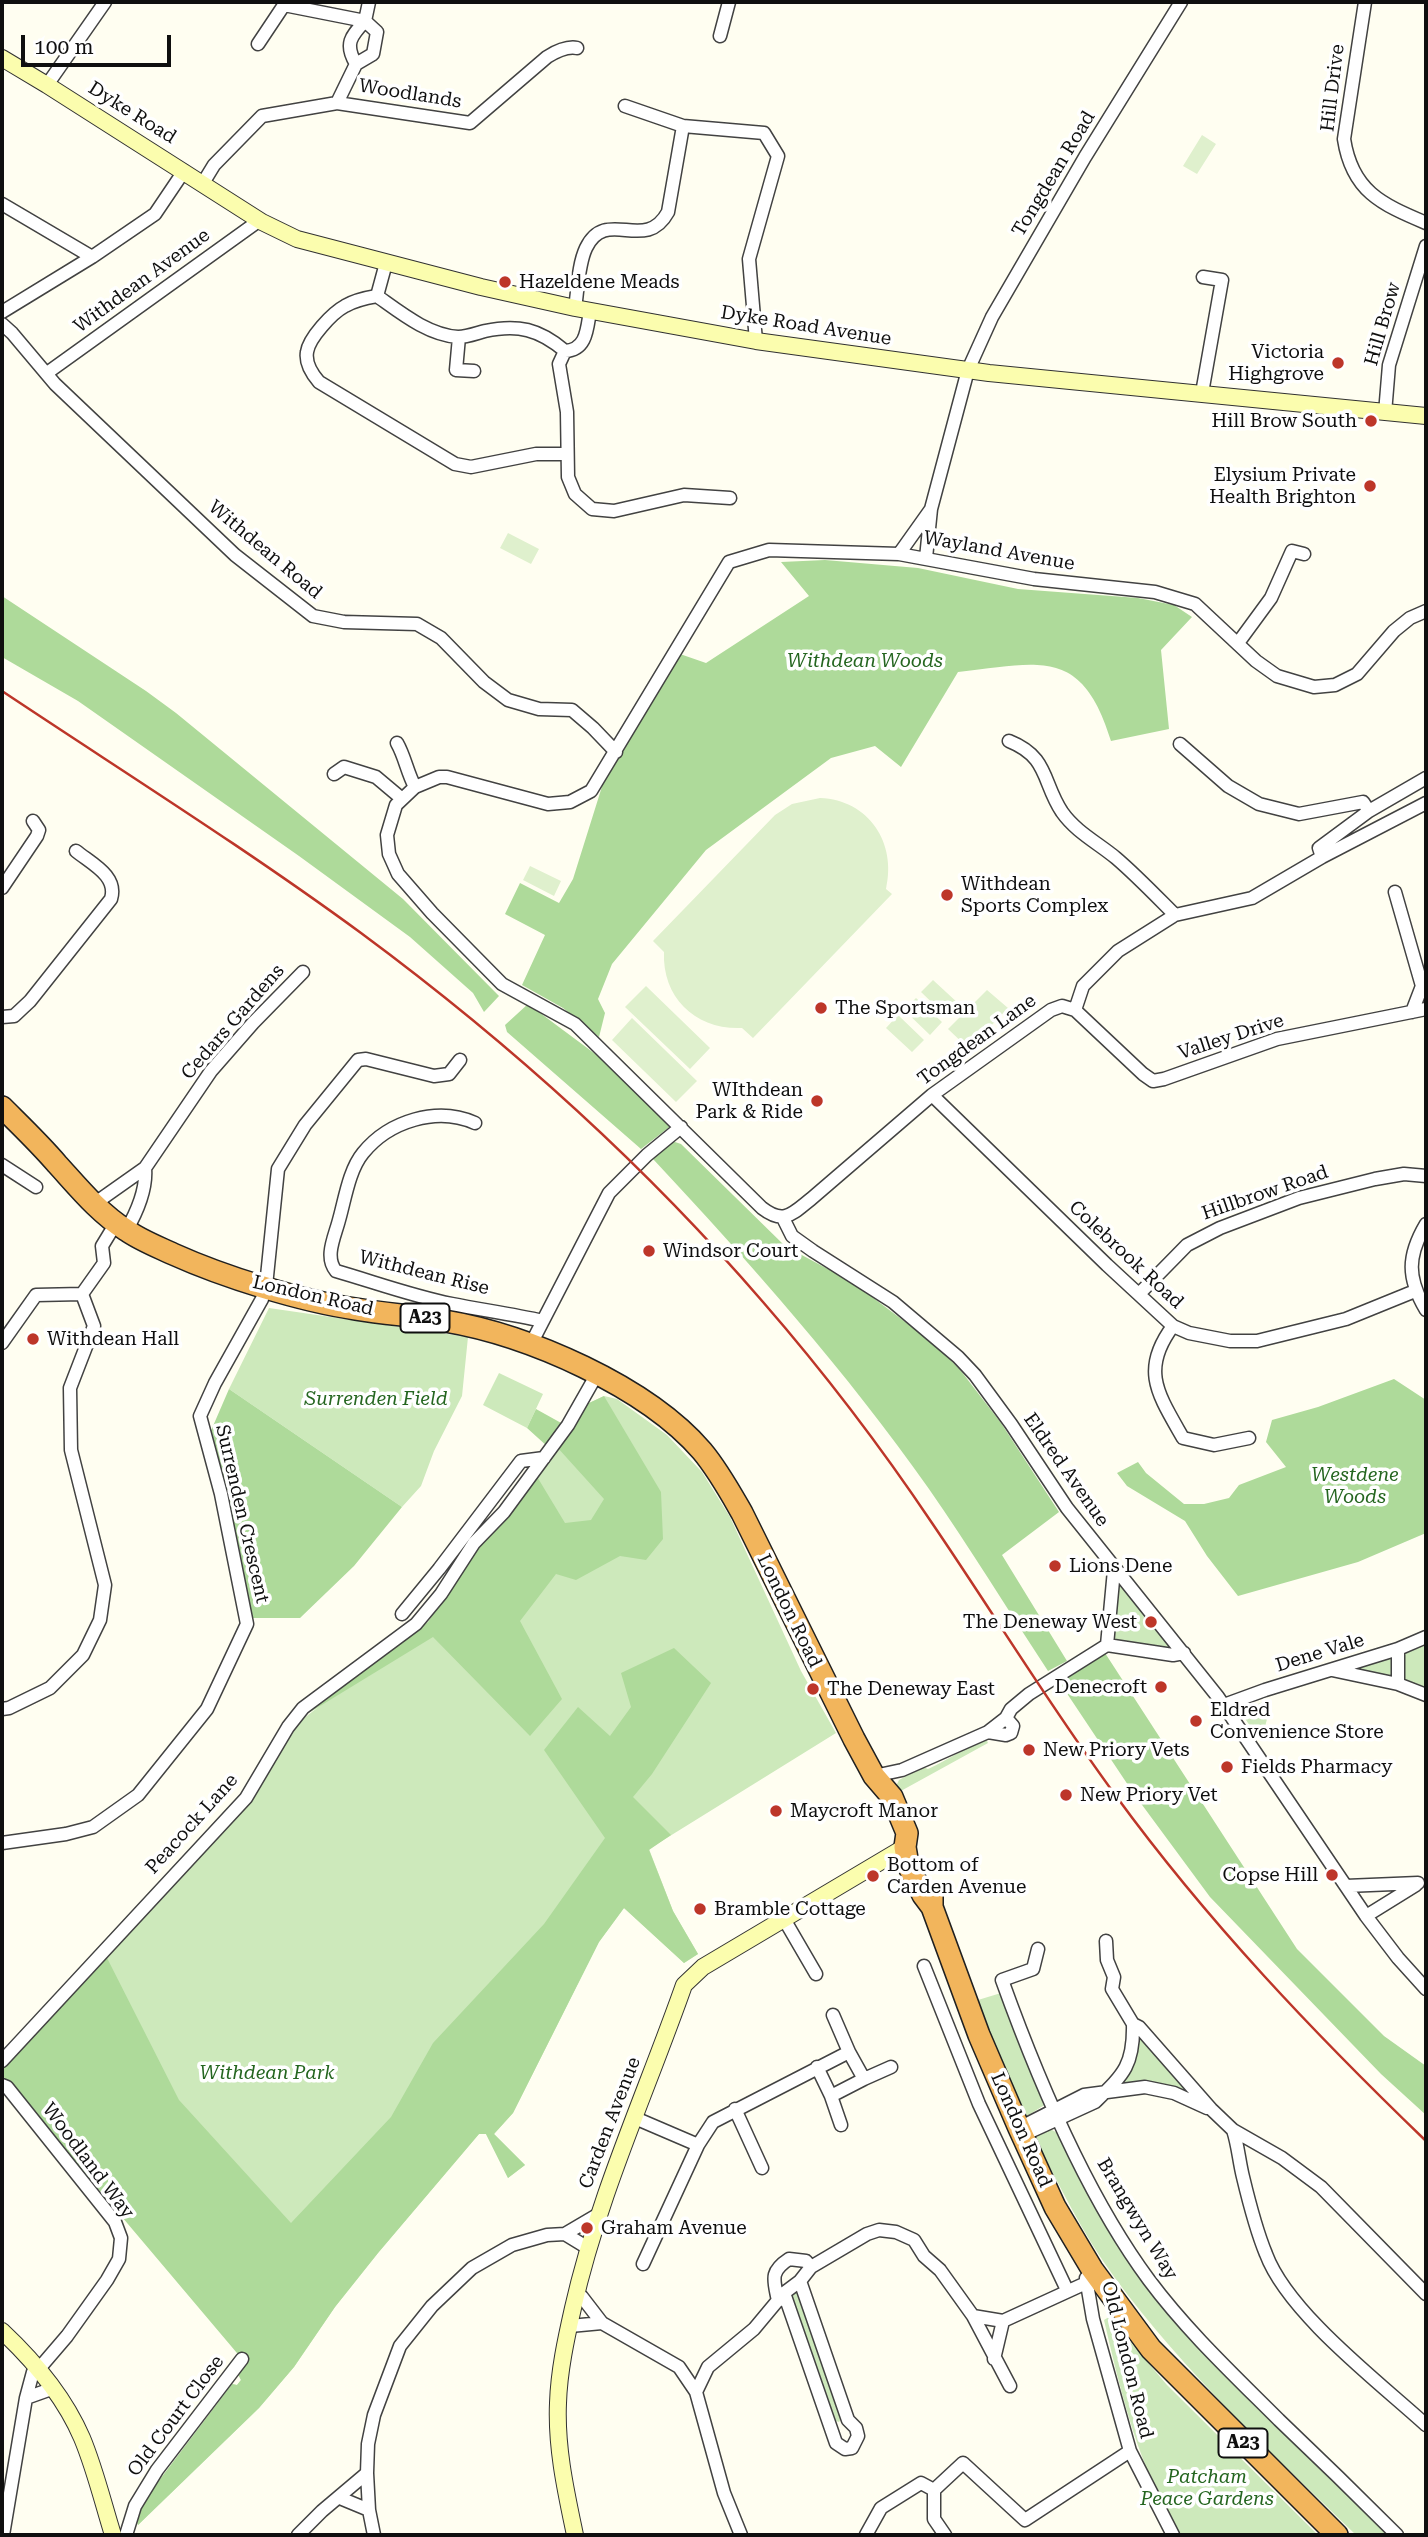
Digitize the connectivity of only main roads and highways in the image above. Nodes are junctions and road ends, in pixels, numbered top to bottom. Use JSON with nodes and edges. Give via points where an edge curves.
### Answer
{"nodes":[{"id":1,"x":2,"y":1107,"type":"edge"},
{"id":2,"x":1337,"y":2535,"type":"edge"}],
"edges":[{"from":1,"to":2,"type":"highway","name":"London Road","number":"A23","via":[[94,1204],[121,1227],[174,1255],[353,1309],[447,1321],[531,1344],[597,1374],[649,1406],[702,1451],[742,1513],[881,1783],[874,1789],[932,1906],[991,2064],[1089,2276],[1151,2349]]}]}
